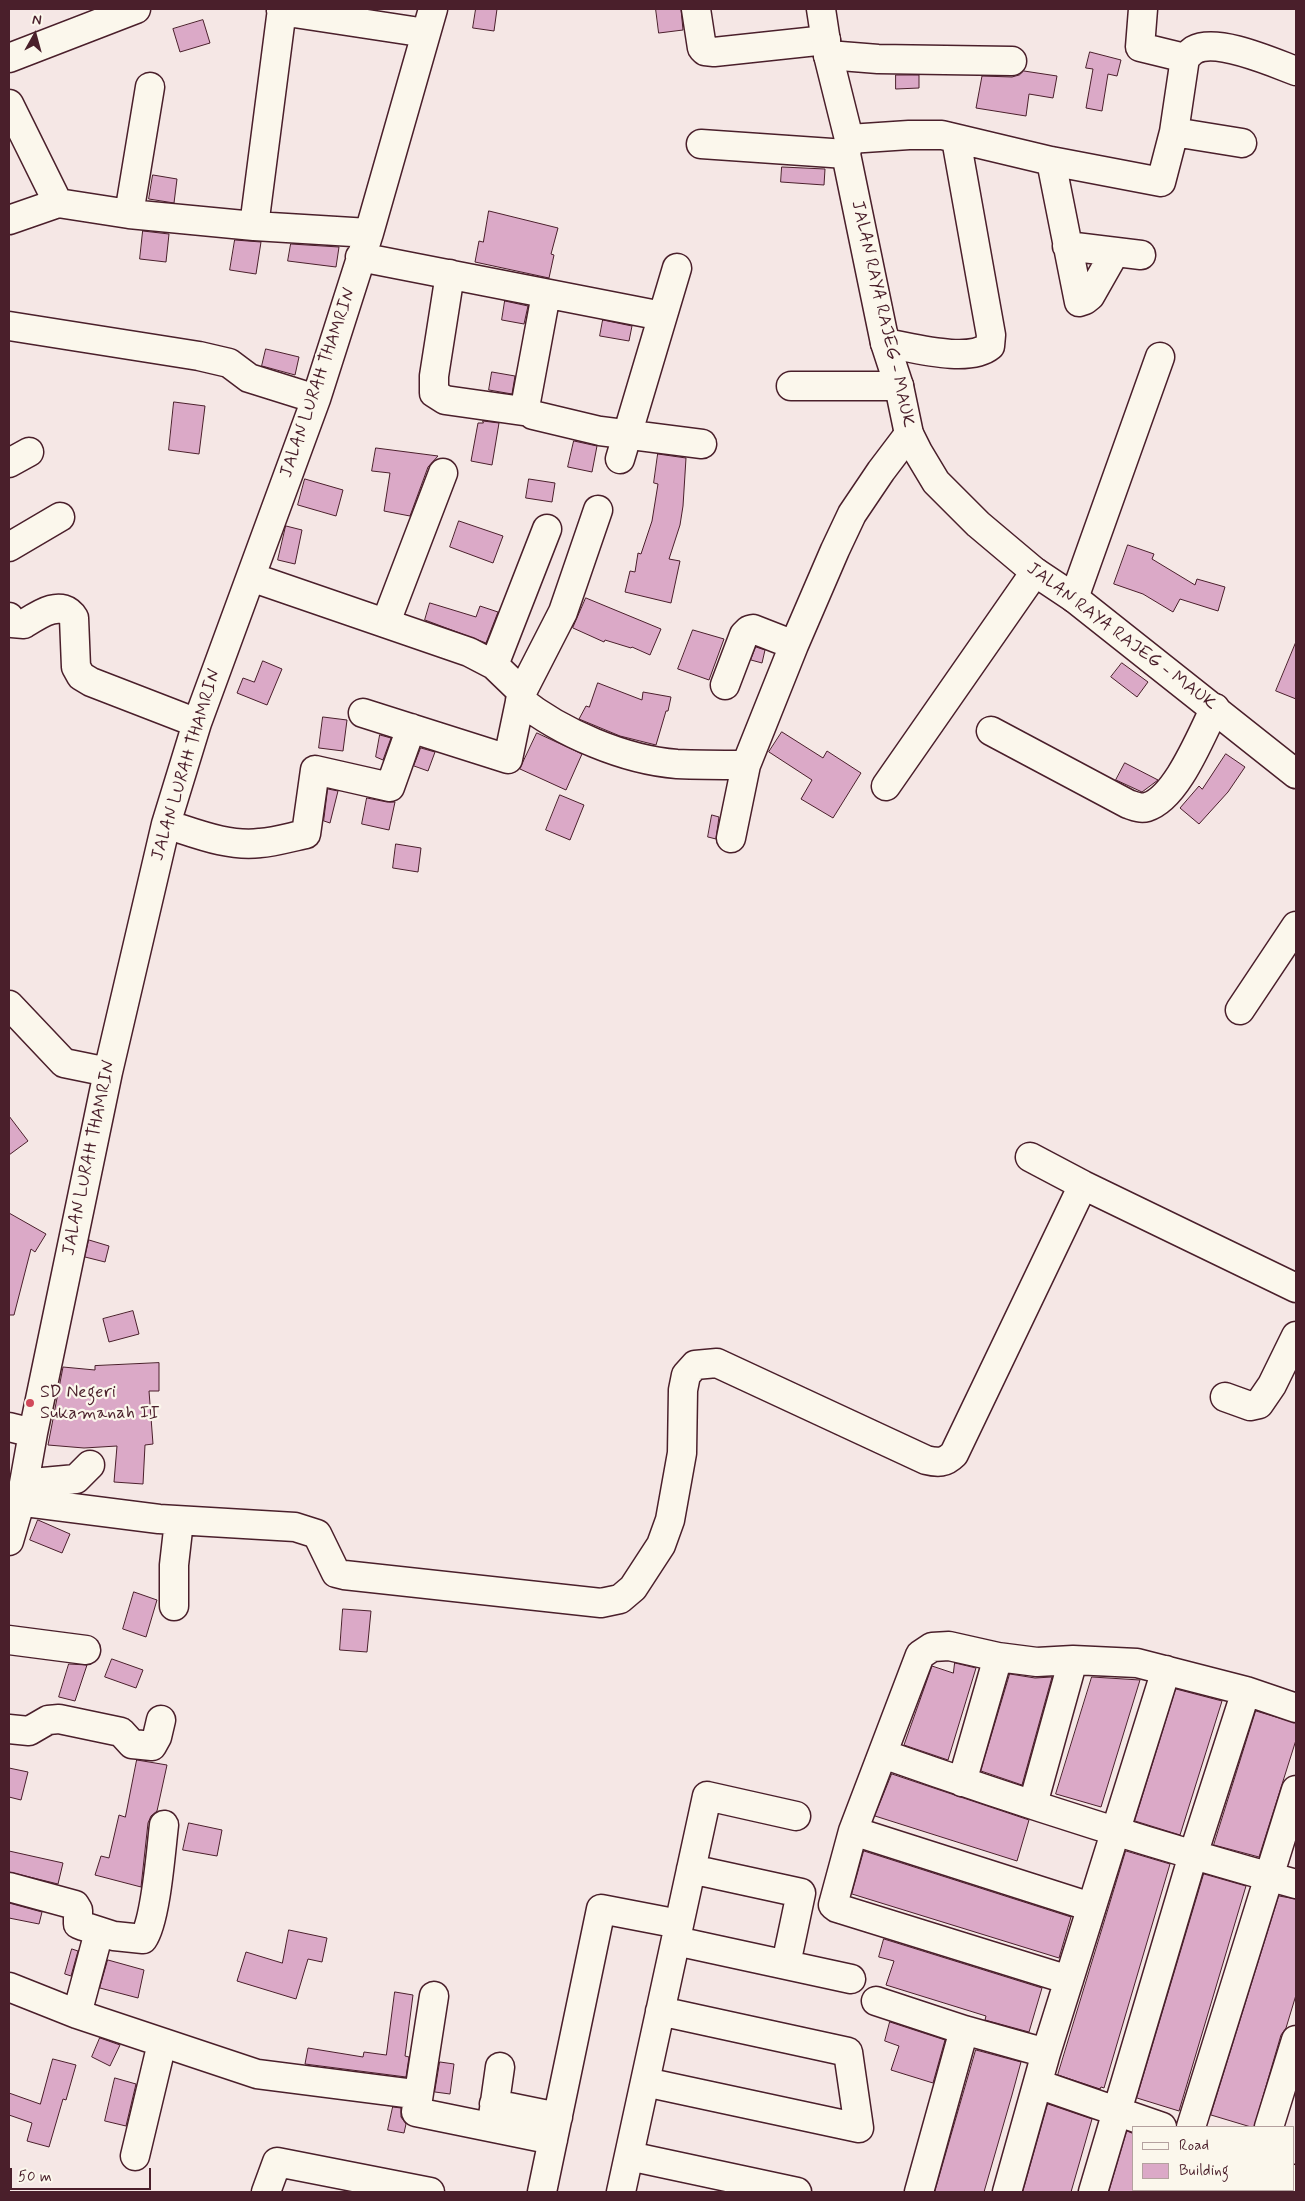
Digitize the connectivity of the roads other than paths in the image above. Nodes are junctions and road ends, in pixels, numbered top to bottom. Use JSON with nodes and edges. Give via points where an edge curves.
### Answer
{"nodes":[{"id":1,"x":136,"y":9,"type":"edge"},
{"id":2,"x":696,"y":9,"type":"edge"},
{"id":3,"x":821,"y":9,"type":"edge"},
{"id":4,"x":1143,"y":9,"type":"edge"},
{"id":5,"x":282,"y":10,"type":"edge"},
{"id":6,"x":430,"y":21,"type":"edge"},
{"id":7,"x":827,"y":48,"type":"junction"},
{"id":8,"x":9,"y":58,"type":"edge"},
{"id":9,"x":1185,"y":58,"type":"junction"},
{"id":10,"x":1012,"y":61,"type":"dead end"},
{"id":11,"x":1296,"y":71,"type":"edge"},
{"id":12,"x":150,"y":87,"type":"dead end"},
{"id":13,"x":9,"y":104,"type":"edge"},
{"id":14,"x":1174,"y":132,"type":"junction"},
{"id":15,"x":956,"y":139,"type":"junction"},
{"id":16,"x":1242,"y":142,"type":"dead end"},
{"id":17,"x":701,"y":144,"type":"dead end"},
{"id":18,"x":848,"y":146,"type":"junction"},
{"id":19,"x":1051,"y":161,"type":"junction"},
{"id":20,"x":58,"y":203,"type":"junction"},
{"id":21,"x":130,"y":214,"type":"junction"},
{"id":22,"x":9,"y":220,"type":"edge"},
{"id":23,"x":254,"y":226,"type":"junction"},
{"id":24,"x":364,"y":245,"type":"junction"},
{"id":25,"x":1067,"y":246,"type":"junction"},
{"id":26,"x":677,"y":268,"type":"dead end"},
{"id":27,"x":450,"y":274,"type":"junction"},
{"id":28,"x":546,"y":294,"type":"junction"},
{"id":29,"x":662,"y":316,"type":"junction"},
{"id":30,"x":12,"y":322,"type":"edge"},
{"id":31,"x":884,"y":343,"type":"junction"},
{"id":32,"x":1160,"y":357,"type":"dead end"},
{"id":33,"x":791,"y":386,"type":"dead end"},
{"id":34,"x":899,"y":386,"type":"junction"},
{"id":35,"x":316,"y":399,"type":"junction"},
{"id":36,"x":530,"y":412,"type":"junction"},
{"id":37,"x":909,"y":434,"type":"junction"},
{"id":38,"x":702,"y":444,"type":"dead end"},
{"id":39,"x":623,"y":447,"type":"junction"},
{"id":40,"x":443,"y":473,"type":"dead end"},
{"id":41,"x":598,"y":510,"type":"dead end"},
{"id":42,"x":60,"y":517,"type":"dead end"},
{"id":43,"x":547,"y":529,"type":"dead end"},
{"id":44,"x":9,"y":547,"type":"edge"},
{"id":45,"x":1035,"y":572,"type":"junction"},
{"id":46,"x":251,"y":577,"type":"junction"},
{"id":47,"x":1074,"y":598,"type":"junction"},
{"id":48,"x":9,"y":617,"type":"edge"},
{"id":49,"x":386,"y":622,"type":"junction"},
{"id":50,"x":794,"y":645,"type":"junction"},
{"id":51,"x":494,"y":665,"type":"junction"},
{"id":52,"x":725,"y":685,"type":"dead end"},
{"id":53,"x":521,"y":696,"type":"junction"},
{"id":54,"x":1215,"y":708,"type":"junction"},
{"id":55,"x":363,"y":713,"type":"dead end"},
{"id":56,"x":197,"y":723,"type":"junction"},
{"id":57,"x":410,"y":728,"type":"junction"},
{"id":58,"x":991,"y":731,"type":"dead end"},
{"id":59,"x":746,"y":765,"type":"junction"},
{"id":60,"x":1296,"y":774,"type":"edge"},
{"id":61,"x":886,"y":786,"type":"dead end"},
{"id":62,"x":166,"y":824,"type":"junction"},
{"id":63,"x":731,"y":838,"type":"dead end"},
{"id":64,"x":1296,"y":926,"type":"edge"},
{"id":65,"x":9,"y":1005,"type":"edge"},
{"id":66,"x":1240,"y":1010,"type":"dead end"},
{"id":67,"x":108,"y":1072,"type":"junction"},
{"id":68,"x":1030,"y":1157,"type":"dead end"},
{"id":69,"x":1083,"y":1185,"type":"junction"},
{"id":70,"x":1296,"y":1288,"type":"edge"},
{"id":71,"x":1296,"y":1336,"type":"edge"},
{"id":72,"x":1225,"y":1397,"type":"dead end"},
{"id":73,"x":21,"y":1430,"type":"edge"},
{"id":74,"x":90,"y":1465,"type":"dead end"},
{"id":75,"x":27,"y":1502,"type":"junction"},
{"id":76,"x":179,"y":1521,"type":"junction"},
{"id":77,"x":9,"y":1541,"type":"edge"},
{"id":78,"x":174,"y":1606,"type":"dead end"},
{"id":79,"x":9,"y":1640,"type":"edge"},
{"id":80,"x":86,"y":1650,"type":"dead end"},
{"id":81,"x":998,"y":1657,"type":"junction"},
{"id":82,"x":1073,"y":1660,"type":"junction"},
{"id":83,"x":1166,"y":1670,"type":"junction"},
{"id":84,"x":1246,"y":1691,"type":"junction"},
{"id":85,"x":1296,"y":1708,"type":"edge"},
{"id":86,"x":161,"y":1720,"type":"dead end"},
{"id":87,"x":9,"y":1729,"type":"edge"},
{"id":88,"x":883,"y":1754,"type":"junction"},
{"id":89,"x":962,"y":1782,"type":"junction"},
{"id":90,"x":1296,"y":1790,"type":"edge"},
{"id":91,"x":1033,"y":1804,"type":"junction"},
{"id":92,"x":796,"y":1816,"type":"dead end"},
{"id":93,"x":164,"y":1825,"type":"dead end"},
{"id":94,"x":853,"y":1831,"type":"junction"},
{"id":95,"x":1115,"y":1831,"type":"junction"},
{"id":96,"x":1193,"y":1855,"type":"junction"},
{"id":97,"x":691,"y":1869,"type":"junction"},
{"id":98,"x":1269,"y":1876,"type":"junction"},
{"id":99,"x":1296,"y":1884,"type":"edge"},
{"id":100,"x":9,"y":1887,"type":"edge"},
{"id":101,"x":1091,"y":1907,"type":"junction"},
{"id":102,"x":99,"y":1932,"type":"junction"},
{"id":103,"x":677,"y":1933,"type":"junction"},
{"id":104,"x":786,"y":1964,"type":"junction"},
{"id":105,"x":851,"y":1979,"type":"dead end"},
{"id":106,"x":1069,"y":1980,"type":"junction"},
{"id":107,"x":9,"y":1987,"type":"edge"},
{"id":108,"x":434,"y":1996,"type":"dead end"},
{"id":109,"x":876,"y":2001,"type":"dead end"},
{"id":110,"x":660,"y":2011,"type":"junction"},
{"id":111,"x":77,"y":2014,"type":"junction"},
{"id":112,"x":964,"y":2030,"type":"junction"},
{"id":113,"x":1296,"y":2040,"type":"edge"},
{"id":114,"x":162,"y":2043,"type":"junction"},
{"id":115,"x":1046,"y":2053,"type":"junction"},
{"id":116,"x":500,"y":2067,"type":"dead end"},
{"id":117,"x":645,"y":2082,"type":"junction"},
{"id":118,"x":1038,"y":2084,"type":"junction"},
{"id":119,"x":406,"y":2093,"type":"dead end"},
{"id":120,"x":1117,"y":2111,"type":"junction"},
{"id":121,"x":493,"y":2115,"type":"junction"},
{"id":122,"x":1159,"y":2126,"type":"edge"},
{"id":123,"x":1191,"y":2126,"type":"edge"},
{"id":124,"x":1269,"y":2126,"type":"edge"},
{"id":125,"x":556,"y":2129,"type":"junction"},
{"id":126,"x":135,"y":2156,"type":"dead end"},
{"id":127,"x":629,"y":2156,"type":"junction"},
{"id":128,"x":266,"y":2192,"type":"edge"},
{"id":129,"x":430,"y":2192,"type":"edge"},
{"id":130,"x":542,"y":2192,"type":"edge"},
{"id":131,"x":621,"y":2192,"type":"edge"},
{"id":132,"x":797,"y":2192,"type":"edge"},
{"id":133,"x":919,"y":2192,"type":"edge"},
{"id":134,"x":1007,"y":2192,"type":"edge"},
{"id":135,"x":1093,"y":2192,"type":"edge"}],
"edges":[{"from":1,"to":8,"type":"street"},
{"from":2,"to":7,"type":"street","via":[[704,51]]},
{"from":3,"to":7,"type":"street","name":"JALAN RAYA RAJEG - MAUK"},
{"from":4,"to":9,"type":"street","via":[[1140,47]]},
{"from":5,"to":6,"type":"street"},
{"from":5,"to":23,"type":"street"},
{"from":6,"to":24,"type":"street","name":"JALAN LURAH THAMRIN"},
{"from":7,"to":10,"type":"street","via":[[878,59]]},
{"from":7,"to":18,"type":"street","name":"JALAN RAYA RAJEG - MAUK"},
{"from":9,"to":11,"type":"street","via":[[1195,50],[1207,47],[1225,49],[1267,59]]},
{"from":9,"to":14,"type":"street"},
{"from":12,"to":21,"type":"street"},
{"from":13,"to":20,"type":"street"},
{"from":14,"to":16,"type":"street"},
{"from":14,"to":19,"type":"street","via":[[1161,182]]},
{"from":15,"to":18,"type":"street","via":[[910,135]]},
{"from":15,"to":19,"type":"street"},
{"from":15,"to":31,"type":"street","via":[[991,336],[990,346],[981,352],[954,354]]},
{"from":17,"to":18,"type":"street"},
{"from":18,"to":31,"type":"street","name":"JALAN RAYA RAJEG - MAUK"},
{"from":19,"to":25,"type":"street"},
{"from":20,"to":21,"type":"street"},
{"from":20,"to":22,"type":"street"},
{"from":21,"to":23,"type":"street"},
{"from":23,"to":24,"type":"street"},
{"from":24,"to":27,"type":"street"},
{"from":24,"to":35,"type":"street","name":"JALAN LURAH THAMRIN"},
{"from":25,"to":25,"type":"street","via":[[1078,300],[1082,302],[1128,253]]},
{"from":26,"to":29,"type":"street"},
{"from":27,"to":28,"type":"street"},
{"from":27,"to":36,"type":"street","via":[[434,393],[445,400]]},
{"from":28,"to":29,"type":"street"},
{"from":28,"to":36,"type":"street","via":[[526,402]]},
{"from":29,"to":39,"type":"street"},
{"from":30,"to":35,"type":"street","via":[[229,363],[249,378]]},
{"from":31,"to":34,"type":"street","name":"JALAN RAYA RAJEG - MAUK"},
{"from":32,"to":47,"type":"street"},
{"from":33,"to":34,"type":"street"},
{"from":34,"to":37,"type":"street","name":"JALAN RAYA RAJEG - MAUK"},
{"from":35,"to":46,"type":"street","name":"JALAN LURAH THAMRIN"},
{"from":36,"to":39,"type":"street","via":[[591,429]]},
{"from":37,"to":45,"type":"street","name":"JALAN RAYA RAJEG - MAUK","via":[[936,482],[978,524]]},
{"from":37,"to":50,"type":"street","via":[[852,514]]},
{"from":38,"to":39,"type":"street"},
{"from":40,"to":49,"type":"street"},
{"from":41,"to":53,"type":"street","via":[[563,612]]},
{"from":42,"to":44,"type":"street"},
{"from":43,"to":51,"type":"street"},
{"from":45,"to":47,"type":"street","name":"JALAN RAYA RAJEG - MAUK"},
{"from":45,"to":61,"type":"street"},
{"from":46,"to":49,"type":"street"},
{"from":46,"to":56,"type":"street","name":"JALAN LURAH THAMRIN"},
{"from":47,"to":54,"type":"street","name":"JALAN RAYA RAJEG - MAUK"},
{"from":48,"to":56,"type":"street","via":[[12,622],[24,624],[41,613],[58,608],[65,610],[74,618],[76,667],[81,676]]},
{"from":49,"to":51,"type":"street","via":[[469,652]]},
{"from":50,"to":52,"type":"street","via":[[749,630],[744,635]]},
{"from":50,"to":59,"type":"street"},
{"from":51,"to":53,"type":"street"},
{"from":53,"to":57,"type":"street","via":[[508,759]]},
{"from":53,"to":59,"type":"street","via":[[550,721],[618,752],[676,764]]},
{"from":54,"to":58,"type":"street","via":[[1168,793],[1156,802],[1138,808]]},
{"from":54,"to":60,"type":"street","name":"JALAN RAYA RAJEG - MAUK"},
{"from":55,"to":57,"type":"street"},
{"from":56,"to":62,"type":"street","name":"JALAN LURAH THAMRIN"},
{"from":57,"to":62,"type":"street","via":[[390,787],[315,770],[306,834],[259,843],[232,842]]},
{"from":59,"to":63,"type":"street"},
{"from":62,"to":67,"type":"street","name":"JALAN LURAH THAMRIN"},
{"from":64,"to":66,"type":"street"},
{"from":65,"to":67,"type":"street","via":[[64,1063]]},
{"from":67,"to":73,"type":"street","name":"JALAN LURAH THAMRIN"},
{"from":68,"to":69,"type":"street"},
{"from":69,"to":70,"type":"street"},
{"from":69,"to":76,"type":"street","via":[[949,1459],[942,1462],[926,1460],[717,1363],[695,1365],[686,1375],[683,1390],[682,1453],[670,1520],[661,1546],[633,1588],[620,1599],[601,1603],[344,1575],[336,1573],[316,1534],[308,1530]]},
{"from":71,"to":72,"type":"street","via":[[1263,1401],[1250,1406]]},
{"from":73,"to":75,"type":"street","name":"JALAN LURAH THAMRIN"},
{"from":74,"to":75,"type":"street","via":[[76,1479],[43,1482]]},
{"from":75,"to":76,"type":"street"},
{"from":75,"to":77,"type":"street","name":"JALAN LURAH THAMRIN"},
{"from":76,"to":78,"type":"street"},
{"from":79,"to":80,"type":"street"},
{"from":81,"to":82,"type":"street","via":[[1037,1662]]},
{"from":81,"to":88,"type":"street","via":[[949,1646],[932,1647],[920,1655]]},
{"from":81,"to":89,"type":"street"},
{"from":82,"to":83,"type":"street","via":[[1122,1661]]},
{"from":82,"to":91,"type":"street"},
{"from":83,"to":84,"type":"street"},
{"from":83,"to":95,"type":"street"},
{"from":84,"to":85,"type":"street"},
{"from":84,"to":96,"type":"street"},
{"from":86,"to":87,"type":"street","via":[[152,1746],[132,1744],[121,1732],[59,1720],[48,1720],[30,1731]]},
{"from":88,"to":89,"type":"street"},
{"from":88,"to":94,"type":"street"},
{"from":89,"to":91,"type":"street"},
{"from":90,"to":98,"type":"street"},
{"from":91,"to":95,"type":"street"},
{"from":92,"to":97,"type":"street","via":[[707,1796]]},
{"from":93,"to":102,"type":"street","via":[[146,1935],[138,1940]]},
{"from":94,"to":101,"type":"street"},
{"from":94,"to":106,"type":"street","via":[[833,1901],[835,1907]]},
{"from":95,"to":96,"type":"street"},
{"from":95,"to":101,"type":"street"},
{"from":96,"to":98,"type":"street"},
{"from":96,"to":120,"type":"street"},
{"from":97,"to":103,"type":"street"},
{"from":97,"to":104,"type":"street","via":[[801,1893]]},
{"from":98,"to":99,"type":"street"},
{"from":98,"to":123,"type":"street"},
{"from":100,"to":102,"type":"street","via":[[75,1905],[78,1924]]},
{"from":101,"to":106,"type":"street"},
{"from":102,"to":111,"type":"street"},
{"from":103,"to":104,"type":"street"},
{"from":103,"to":110,"type":"street"},
{"from":103,"to":125,"type":"street","via":[[601,1909]]},
{"from":104,"to":105,"type":"street"},
{"from":106,"to":115,"type":"street"},
{"from":107,"to":111,"type":"street"},
{"from":108,"to":121,"type":"street","via":[[416,2112]]},
{"from":109,"to":112,"type":"street"},
{"from":110,"to":117,"type":"street"},
{"from":110,"to":117,"type":"street","via":[[848,2052],[859,2128]]},
{"from":111,"to":114,"type":"street"},
{"from":112,"to":115,"type":"street"},
{"from":112,"to":133,"type":"street"},
{"from":113,"to":124,"type":"street"},
{"from":114,"to":119,"type":"street","via":[[256,2074]]},
{"from":114,"to":126,"type":"street"},
{"from":115,"to":118,"type":"street"},
{"from":116,"to":121,"type":"street"},
{"from":117,"to":127,"type":"street"},
{"from":118,"to":120,"type":"street"},
{"from":118,"to":134,"type":"street"},
{"from":120,"to":122,"type":"street"},
{"from":120,"to":135,"type":"street"},
{"from":121,"to":125,"type":"street"},
{"from":125,"to":130,"type":"street"},
{"from":127,"to":131,"type":"street"},
{"from":127,"to":132,"type":"street"},
{"from":128,"to":129,"type":"street","via":[[277,2162]]}]}
